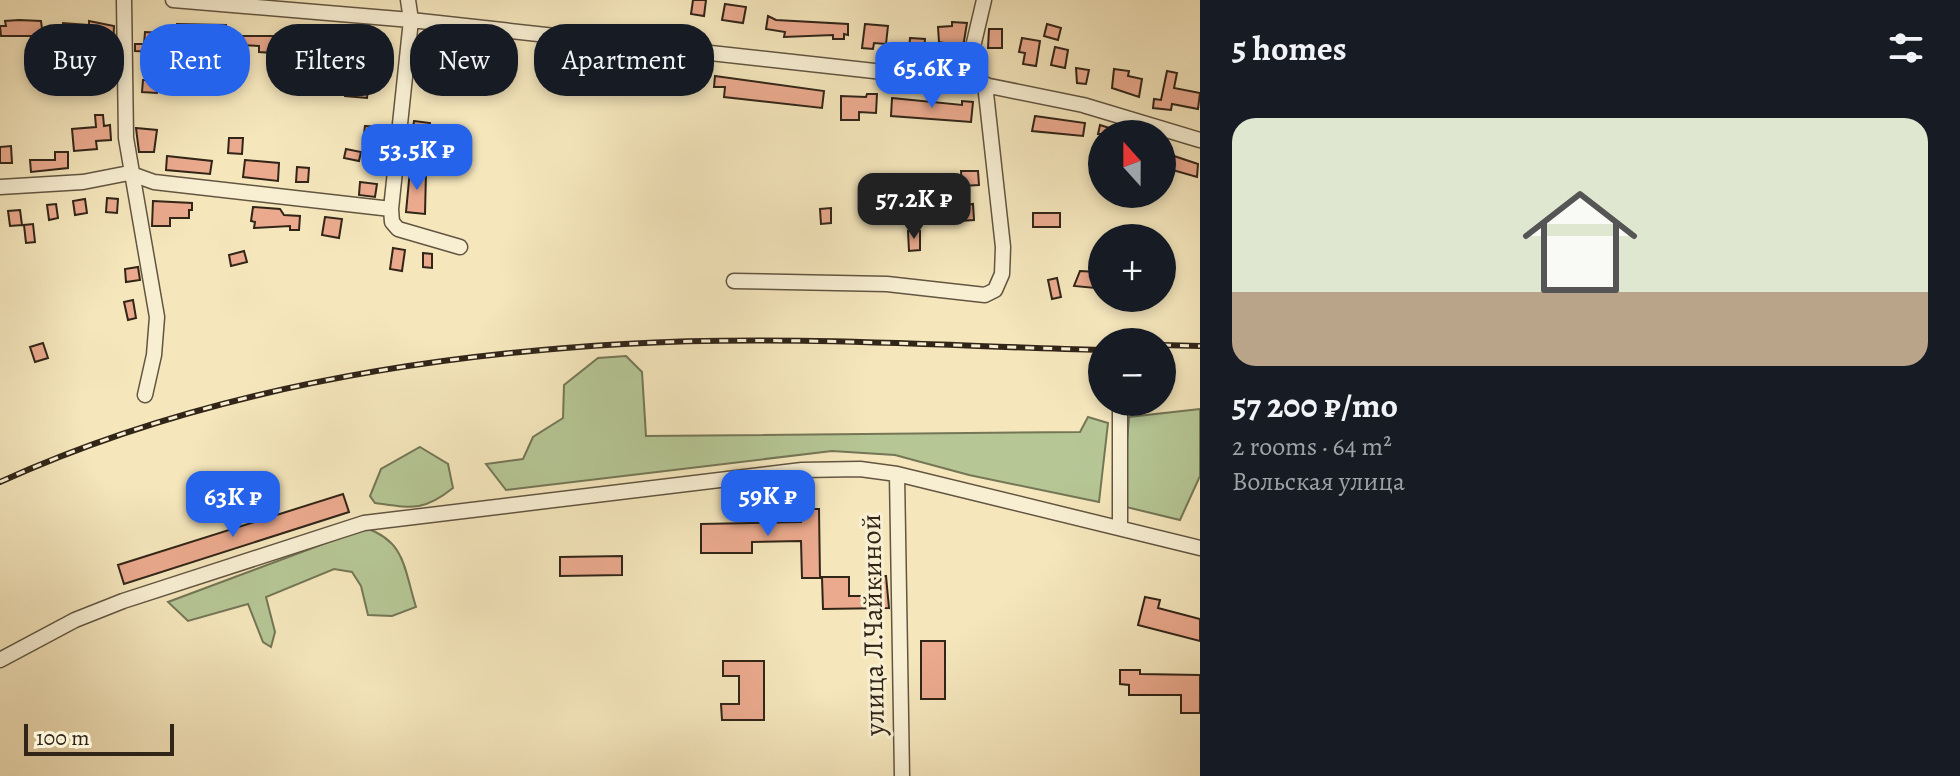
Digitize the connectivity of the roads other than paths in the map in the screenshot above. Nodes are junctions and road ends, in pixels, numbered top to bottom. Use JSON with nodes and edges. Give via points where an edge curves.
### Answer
{"nodes":[{"id":1,"x":124,"y":0,"type":"edge"},
{"id":2,"x":173,"y":0,"type":"edge"},
{"id":3,"x":408,"y":0,"type":"edge"},
{"id":4,"x":984,"y":0,"type":"edge"},
{"id":5,"x":411,"y":20,"type":"junction"},
{"id":6,"x":965,"y":81,"type":"junction"},
{"id":7,"x":985,"y":84,"type":"junction"},
{"id":8,"x":1200,"y":140,"type":"edge"},
{"id":9,"x":129,"y":173,"type":"junction"},
{"id":10,"x":0,"y":187,"type":"edge"},
{"id":11,"x":391,"y":209,"type":"junction"},
{"id":12,"x":460,"y":247,"type":"dead end"},
{"id":13,"x":734,"y":281,"type":"dead end"},
{"id":14,"x":145,"y":395,"type":"dead end"},
{"id":15,"x":1120,"y":416,"type":"edge"},
{"id":16,"x":897,"y":474,"type":"junction"},
{"id":17,"x":1120,"y":528,"type":"junction"},
{"id":18,"x":1200,"y":548,"type":"edge"},
{"id":19,"x":0,"y":660,"type":"edge"},
{"id":20,"x":902,"y":776,"type":"edge"}],
"edges":[{"from":1,"to":9,"type":"street"},
{"from":2,"to":5,"type":"street"},
{"from":3,"to":5,"type":"street"},
{"from":4,"to":6,"type":"street"},
{"from":5,"to":6,"type":"street"},
{"from":5,"to":11,"type":"street"},
{"from":6,"to":7,"type":"street"},
{"from":7,"to":8,"type":"street","via":[[1083,105]]},
{"from":7,"to":13,"type":"street","via":[[1003,247],[995,290],[985,295],[887,284]]},
{"from":9,"to":10,"type":"street"},
{"from":9,"to":11,"type":"street","via":[[154,182]]},
{"from":9,"to":14,"type":"street","via":[[157,317]]},
{"from":11,"to":12,"type":"street","via":[[398,229]]},
{"from":15,"to":17,"type":"street"},
{"from":16,"to":17,"type":"street"},
{"from":16,"to":19,"type":"street","via":[[802,470],[364,523],[123,601]]},
{"from":16,"to":20,"type":"street","name":"улица Л.Чайкиной"},
{"from":17,"to":18,"type":"street"}]}
